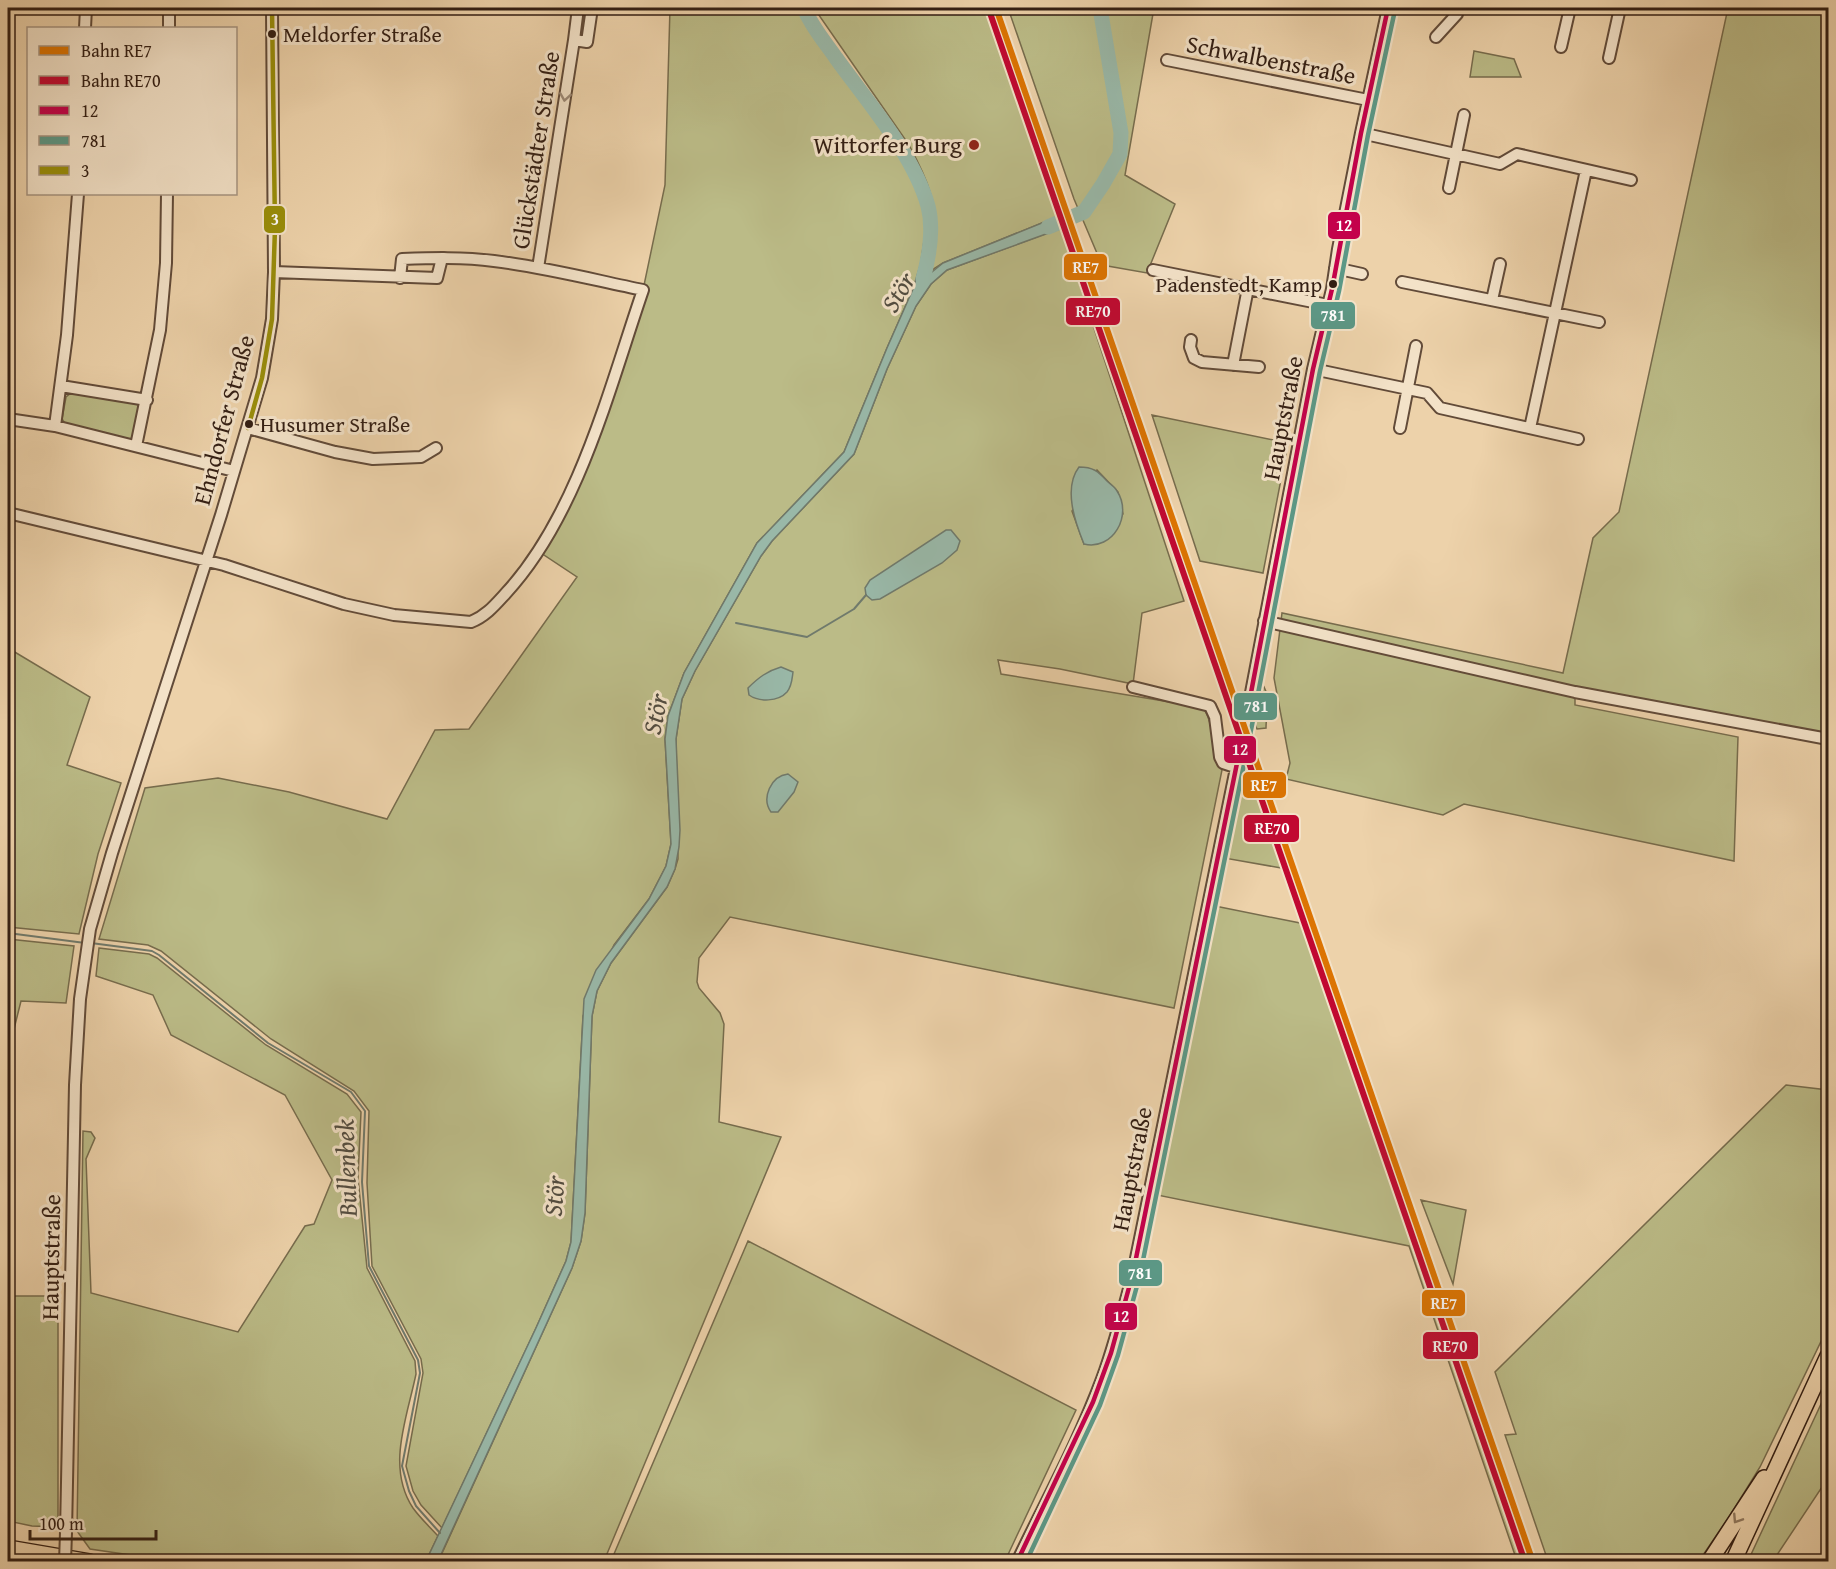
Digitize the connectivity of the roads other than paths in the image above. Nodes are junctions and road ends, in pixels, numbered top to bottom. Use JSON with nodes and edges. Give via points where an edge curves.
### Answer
{"nodes":[{"id":1,"x":86,"y":8,"type":"edge"},
{"id":2,"x":170,"y":8,"type":"edge"},
{"id":3,"x":272,"y":8,"type":"edge"},
{"id":4,"x":578,"y":8,"type":"edge"},
{"id":5,"x":592,"y":8,"type":"edge"},
{"id":6,"x":1388,"y":8,"type":"edge"},
{"id":7,"x":1458,"y":8,"type":"edge"},
{"id":8,"x":1570,"y":8,"type":"edge"},
{"id":9,"x":1620,"y":8,"type":"edge"},
{"id":10,"x":85,"y":27,"type":"edge"},
{"id":11,"x":169,"y":27,"type":"edge"},
{"id":12,"x":1436,"y":37,"type":"dead end"},
{"id":13,"x":574,"y":40,"type":"junction"},
{"id":14,"x":1561,"y":47,"type":"dead end"},
{"id":15,"x":1609,"y":58,"type":"dead end"},
{"id":16,"x":1167,"y":60,"type":"dead end"},
{"id":17,"x":1368,"y":100,"type":"junction"},
{"id":18,"x":1464,"y":115,"type":"dead end"},
{"id":19,"x":1361,"y":133,"type":"junction"},
{"id":20,"x":1456,"y":154,"type":"junction"},
{"id":21,"x":1586,"y":170,"type":"junction"},
{"id":22,"x":1631,"y":180,"type":"dead end"},
{"id":23,"x":1449,"y":188,"type":"dead end"},
{"id":24,"x":78,"y":195,"type":"edge"},
{"id":25,"x":167,"y":195,"type":"edge"},
{"id":26,"x":442,"y":258,"type":"junction"},
{"id":27,"x":1500,"y":264,"type":"dead end"},
{"id":28,"x":538,"y":268,"type":"junction"},
{"id":29,"x":1335,"y":268,"type":"junction"},
{"id":30,"x":1153,"y":270,"type":"dead end"},
{"id":31,"x":274,"y":272,"type":"junction"},
{"id":32,"x":1362,"y":274,"type":"dead end"},
{"id":33,"x":400,"y":278,"type":"junction"},
{"id":34,"x":1402,"y":282,"type":"dead end"},
{"id":35,"x":1248,"y":288,"type":"junction"},
{"id":36,"x":1492,"y":300,"type":"junction"},
{"id":37,"x":1328,"y":305,"type":"junction"},
{"id":38,"x":1555,"y":313,"type":"junction"},
{"id":39,"x":1599,"y":322,"type":"dead end"},
{"id":40,"x":1191,"y":340,"type":"dead end"},
{"id":41,"x":1416,"y":346,"type":"dead end"},
{"id":42,"x":1233,"y":365,"type":"junction"},
{"id":43,"x":1259,"y":367,"type":"dead end"},
{"id":44,"x":1313,"y":369,"type":"junction"},
{"id":45,"x":61,"y":386,"type":"junction"},
{"id":46,"x":1407,"y":389,"type":"junction"},
{"id":47,"x":147,"y":400,"type":"junction"},
{"id":48,"x":8,"y":419,"type":"edge"},
{"id":49,"x":55,"y":426,"type":"junction"},
{"id":50,"x":248,"y":428,"type":"junction"},
{"id":51,"x":1400,"y":428,"type":"dead end"},
{"id":52,"x":1530,"y":428,"type":"junction"},
{"id":53,"x":1578,"y":439,"type":"dead end"},
{"id":54,"x":136,"y":446,"type":"junction"},
{"id":55,"x":436,"y":447,"type":"dead end"},
{"id":56,"x":234,"y":471,"type":"junction"},
{"id":57,"x":8,"y":513,"type":"edge"},
{"id":58,"x":206,"y":561,"type":"junction"},
{"id":59,"x":1264,"y":621,"type":"junction"},
{"id":60,"x":1133,"y":687,"type":"dead end"},
{"id":61,"x":1828,"y":739,"type":"edge"},
{"id":62,"x":1235,"y":767,"type":"junction"},
{"id":63,"x":90,"y":929,"type":"joint"},
{"id":64,"x":1828,"y":1356,"type":"edge"},
{"id":65,"x":1782,"y":1454,"type":"junction"},
{"id":66,"x":1760,"y":1503,"type":"junction"},
{"id":67,"x":8,"y":1548,"type":"edge"},
{"id":68,"x":65,"y":1562,"type":"edge"},
{"id":69,"x":90,"y":1562,"type":"edge"},
{"id":70,"x":1017,"y":1562,"type":"edge"},
{"id":71,"x":1709,"y":1562,"type":"edge"},
{"id":72,"x":1734,"y":1562,"type":"edge"},
{"id":73,"x":1743,"y":1562,"type":"edge"}],
"edges":[{"from":1,"to":10,"type":"street"},
{"from":2,"to":11,"type":"street"},
{"from":3,"to":31,"type":"street","name":"Ehndorfer Straße"},
{"from":4,"to":13,"type":"street","name":"Glückstädter Straße"},
{"from":5,"to":13,"type":"street","name":"Glückstädter Straße","via":[[587,42]]},
{"from":6,"to":17,"type":"street","name":"Hauptstraße"},
{"from":7,"to":12,"type":"street"},
{"from":8,"to":14,"type":"street"},
{"from":9,"to":15,"type":"street"},
{"from":13,"to":28,"type":"street","name":"Glückstädter Straße","one_way":true},
{"from":16,"to":17,"type":"street","name":"Schwalbenstraße"},
{"from":17,"to":19,"type":"street","name":"Hauptstraße"},
{"from":18,"to":20,"type":"street"},
{"from":19,"to":20,"type":"street"},
{"from":19,"to":29,"type":"street","name":"Hauptstraße"},
{"from":20,"to":21,"type":"street","via":[[1500,164],[1517,154]]},
{"from":20,"to":23,"type":"street"},
{"from":21,"to":22,"type":"street"},
{"from":21,"to":38,"type":"street"},
{"from":24,"to":45,"type":"street"},
{"from":25,"to":47,"type":"street","via":[[164,297]]},
{"from":26,"to":28,"type":"street","via":[[492,260]]},
{"from":26,"to":33,"type":"street","via":[[437,279]]},
{"from":26,"to":33,"type":"street","via":[[402,259]]},
{"from":27,"to":36,"type":"street"},
{"from":28,"to":58,"type":"street","via":[[643,290],[587,453],[560,513],[518,580],[483,618],[471,622],[394,615],[344,604]]},
{"from":29,"to":32,"type":"street"},
{"from":29,"to":37,"type":"street","name":"Hauptstraße"},
{"from":30,"to":35,"type":"street"},
{"from":31,"to":33,"type":"street"},
{"from":31,"to":50,"type":"street","name":"Ehndorfer Straße","via":[[272,319]]},
{"from":34,"to":36,"type":"street"},
{"from":35,"to":37,"type":"street"},
{"from":35,"to":42,"type":"street"},
{"from":36,"to":38,"type":"street"},
{"from":37,"to":44,"type":"street","name":"Hauptstraße"},
{"from":38,"to":39,"type":"street"},
{"from":38,"to":52,"type":"street"},
{"from":40,"to":42,"type":"street","via":[[1194,358]]},
{"from":41,"to":46,"type":"street"},
{"from":42,"to":43,"type":"street"},
{"from":44,"to":46,"type":"street"},
{"from":44,"to":59,"type":"street","name":"Hauptstraße"},
{"from":45,"to":47,"type":"street"},
{"from":45,"to":49,"type":"street"},
{"from":46,"to":51,"type":"street"},
{"from":46,"to":52,"type":"street","via":[[1426,393],[1440,408]]},
{"from":47,"to":54,"type":"street"},
{"from":48,"to":49,"type":"street"},
{"from":49,"to":54,"type":"street"},
{"from":50,"to":55,"type":"street","via":[[373,459],[421,457]]},
{"from":50,"to":56,"type":"street","name":"Ehndorfer Straße"},
{"from":52,"to":53,"type":"street"},
{"from":54,"to":56,"type":"street"},
{"from":56,"to":58,"type":"street","name":"Ehndorfer Straße"},
{"from":57,"to":58,"type":"street"},
{"from":58,"to":63,"type":"street","name":"Ehndorfer Straße"},
{"from":59,"to":61,"type":"street","via":[[1575,692]]},
{"from":59,"to":62,"type":"street","name":"Hauptstraße"},
{"from":60,"to":62,"type":"street","via":[[1210,706],[1220,757],[1223,763]]},
{"from":62,"to":70,"type":"street","name":"Hauptstraße","via":[[1124,1308],[1090,1408]]},
{"from":63,"to":68,"type":"street","name":"Hauptstraße","bridge":true,"via":[[80,999],[75,1085]]},
{"from":64,"to":65,"type":"highway"},
{"from":65,"to":66,"type":"highway"},
{"from":65,"to":71,"type":"highway","one_way":true},
{"from":66,"to":72,"type":"highway"},
{"from":66,"to":73,"type":"highway"},
{"from":67,"to":69,"type":"highway"}]}
